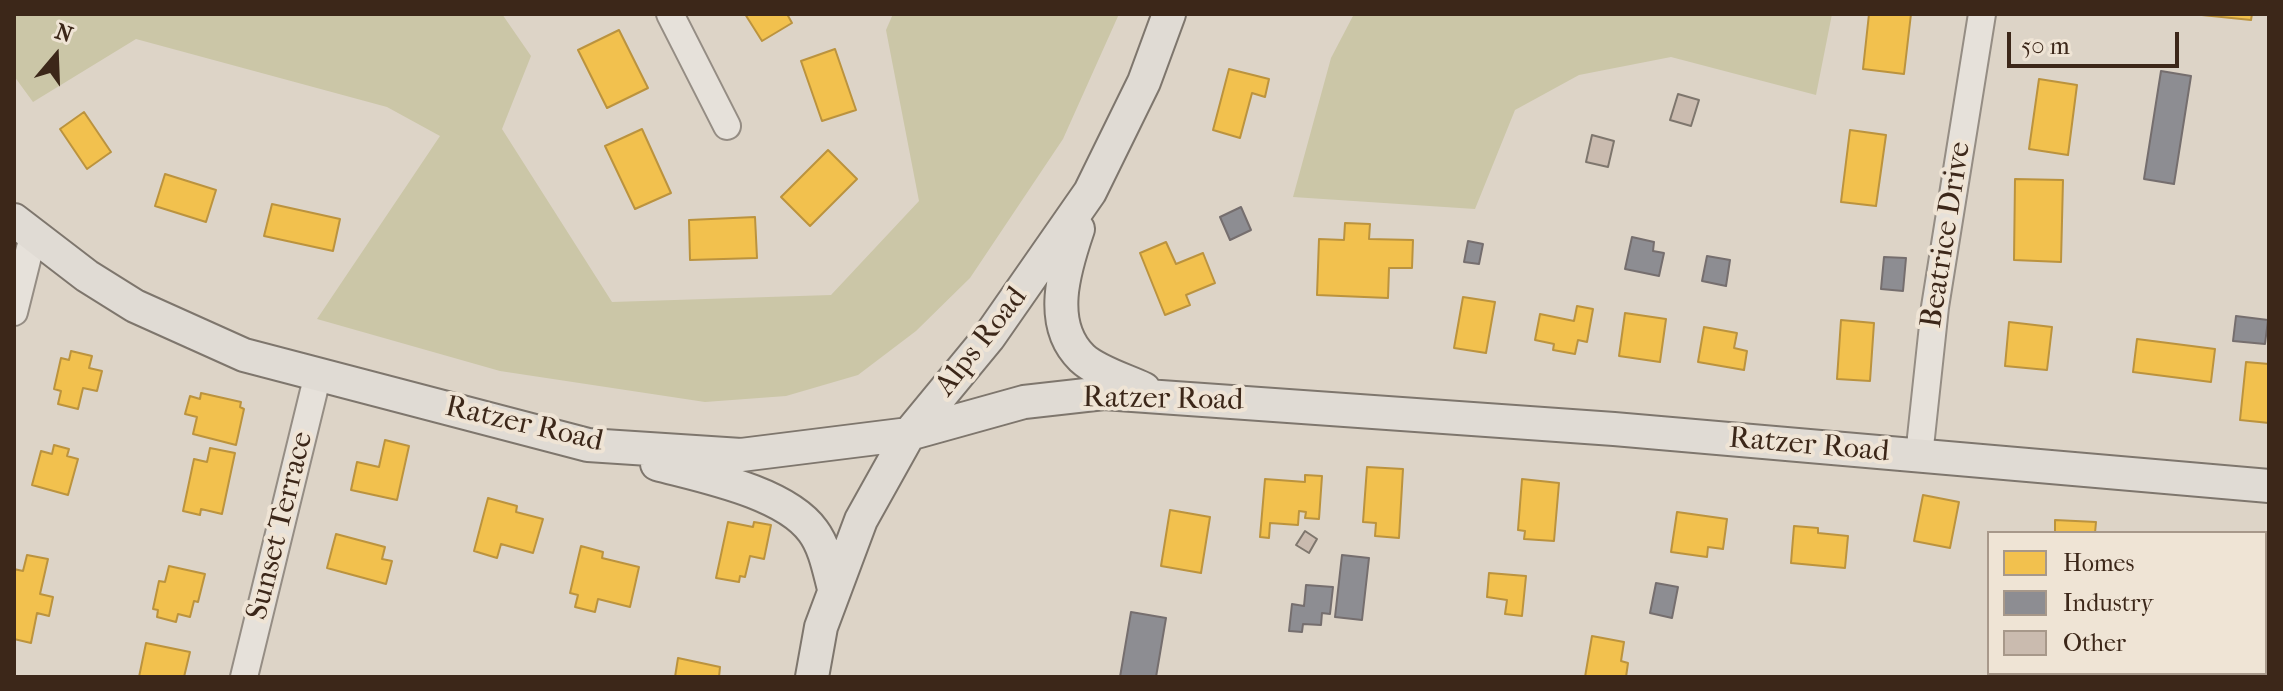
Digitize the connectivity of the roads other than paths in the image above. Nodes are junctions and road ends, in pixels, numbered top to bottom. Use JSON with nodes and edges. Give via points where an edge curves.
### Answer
{"nodes":[{"id":1,"x":670,"y":14,"type":"edge"},
{"id":2,"x":1169,"y":14,"type":"edge"},
{"id":3,"x":1982,"y":14,"type":"edge"},
{"id":4,"x":727,"y":126,"type":"dead end"},
{"id":5,"x":1090,"y":192,"type":"junction"},
{"id":6,"x":24,"y":228,"type":"edge"},
{"id":7,"x":14,"y":312,"type":"edge"},
{"id":8,"x":318,"y":374,"type":"junction"},
{"id":9,"x":1157,"y":395,"type":"junction"},
{"id":10,"x":909,"y":434,"type":"junction"},
{"id":11,"x":588,"y":445,"type":"junction"},
{"id":12,"x":1919,"y":456,"type":"junction"},
{"id":13,"x":2269,"y":486,"type":"edge"},
{"id":14,"x":834,"y":589,"type":"junction"},
{"id":15,"x":244,"y":677,"type":"edge"},
{"id":16,"x":812,"y":677,"type":"edge"}],
"edges":[{"from":1,"to":4,"type":"street"},
{"from":2,"to":5,"type":"main road","name":"Alps Road","via":[[1144,82]]},
{"from":3,"to":12,"type":"street","name":"Beatrice Drive","via":[[1935,307]]},
{"from":5,"to":9,"type":"main road","via":[[1066,264],[1061,301],[1066,335],[1084,360]]},
{"from":5,"to":10,"type":"main road","name":"Alps Road","via":[[988,338]]},
{"from":6,"to":7,"type":"street"},
{"from":6,"to":8,"type":"main road","name":"Ratzer Road","via":[[87,276],[180,329],[244,355]]},
{"from":8,"to":11,"type":"main road","name":"Ratzer Road"},
{"from":8,"to":15,"type":"street","name":"Sunset Terrace"},
{"from":9,"to":10,"type":"main road","name":"Ratzer Road","via":[[1104,393],[1024,402]]},
{"from":9,"to":12,"type":"main road","name":"Ratzer Road"},
{"from":10,"to":11,"type":"main road","name":"Ratzer Road","via":[[741,455]]},
{"from":10,"to":14,"type":"main road","name":"Alps Road","via":[[861,520]]},
{"from":11,"to":14,"type":"main road","via":[[725,482],[792,510],[813,531]]},
{"from":12,"to":13,"type":"main road","name":"Ratzer Road"},
{"from":14,"to":16,"type":"main road","name":"Alps Road"}]}
